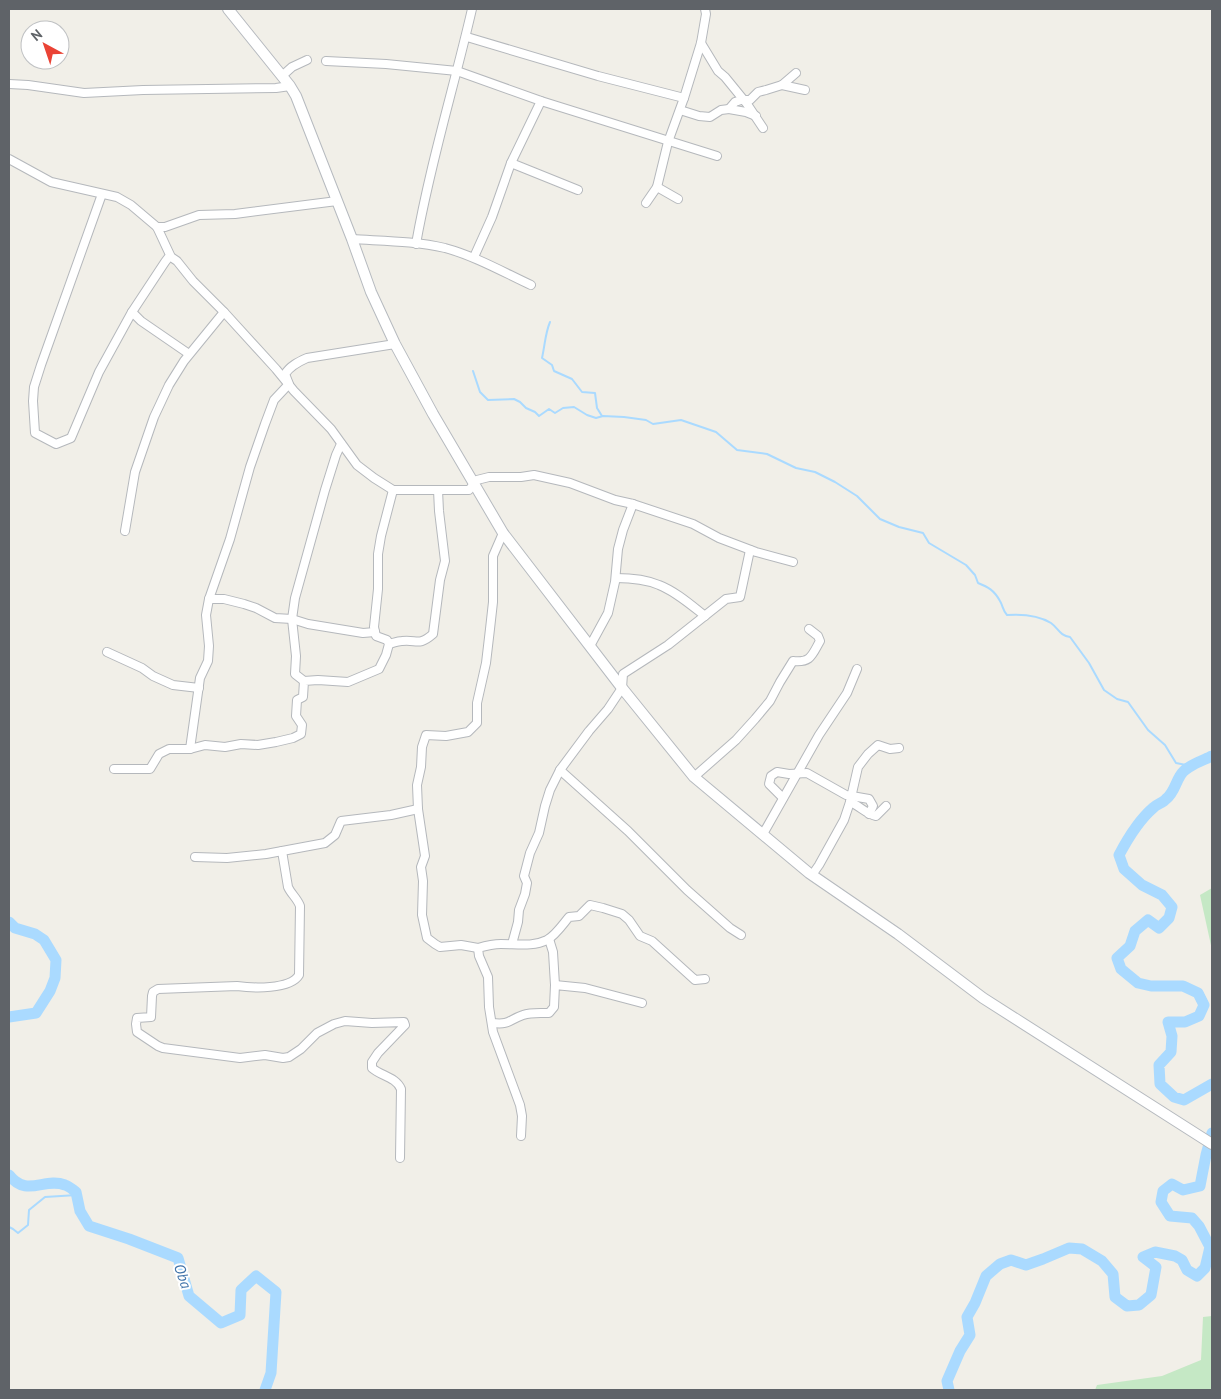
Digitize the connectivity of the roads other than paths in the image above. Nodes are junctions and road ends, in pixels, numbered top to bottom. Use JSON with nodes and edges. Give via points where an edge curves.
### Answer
{"nodes":[{"id":1,"x":228,"y":9,"type":"edge"},
{"id":2,"x":472,"y":9,"type":"edge"},
{"id":3,"x":705,"y":9,"type":"edge"},
{"id":4,"x":467,"y":37,"type":"junction"},
{"id":5,"x":701,"y":43,"type":"junction"},
{"id":6,"x":307,"y":60,"type":"dead end"},
{"id":7,"x":326,"y":61,"type":"dead end"},
{"id":8,"x":457,"y":71,"type":"junction"},
{"id":9,"x":796,"y":73,"type":"dead end"},
{"id":10,"x":282,"y":76,"type":"junction"},
{"id":11,"x":9,"y":84,"type":"edge"},
{"id":12,"x":782,"y":85,"type":"junction"},
{"id":13,"x":290,"y":86,"type":"junction"},
{"id":14,"x":805,"y":90,"type":"dead end"},
{"id":15,"x":684,"y":98,"type":"junction"},
{"id":16,"x":744,"y":100,"type":"junction"},
{"id":17,"x":540,"y":101,"type":"junction"},
{"id":18,"x":729,"y":108,"type":"junction"},
{"id":19,"x":680,"y":110,"type":"junction"},
{"id":20,"x":756,"y":116,"type":"junction"},
{"id":21,"x":763,"y":128,"type":"dead end"},
{"id":22,"x":668,"y":142,"type":"junction"},
{"id":23,"x":716,"y":156,"type":"dead end"},
{"id":24,"x":9,"y":159,"type":"edge"},
{"id":25,"x":511,"y":162,"type":"junction"},
{"id":26,"x":657,"y":187,"type":"junction"},
{"id":27,"x":578,"y":190,"type":"dead end"},
{"id":28,"x":102,"y":194,"type":"junction"},
{"id":29,"x":678,"y":198,"type":"dead end"},
{"id":30,"x":337,"y":201,"type":"junction"},
{"id":31,"x":646,"y":203,"type":"dead end"},
{"id":32,"x":157,"y":227,"type":"junction"},
{"id":33,"x":352,"y":239,"type":"junction"},
{"id":34,"x":416,"y":244,"type":"junction"},
{"id":35,"x":171,"y":257,"type":"junction"},
{"id":36,"x":474,"y":257,"type":"junction"},
{"id":37,"x":531,"y":285,"type":"dead end"},
{"id":38,"x":132,"y":312,"type":"junction"},
{"id":39,"x":224,"y":312,"type":"junction"},
{"id":40,"x":395,"y":344,"type":"junction"},
{"id":41,"x":189,"y":354,"type":"junction"},
{"id":42,"x":289,"y":384,"type":"junction"},
{"id":43,"x":341,"y":444,"type":"junction"},
{"id":44,"x":475,"y":485,"type":"junction"},
{"id":45,"x":393,"y":490,"type":"junction"},
{"id":46,"x":438,"y":490,"type":"junction"},
{"id":47,"x":633,"y":504,"type":"junction"},
{"id":48,"x":125,"y":531,"type":"dead end"},
{"id":49,"x":503,"y":533,"type":"junction"},
{"id":50,"x":750,"y":550,"type":"junction"},
{"id":51,"x":793,"y":562,"type":"dead end"},
{"id":52,"x":616,"y":578,"type":"junction"},
{"id":53,"x":209,"y":599,"type":"junction"},
{"id":54,"x":705,"y":616,"type":"junction"},
{"id":55,"x":292,"y":619,"type":"junction"},
{"id":56,"x":809,"y":629,"type":"dead end"},
{"id":57,"x":375,"y":632,"type":"junction"},
{"id":58,"x":390,"y":644,"type":"junction"},
{"id":59,"x":590,"y":646,"type":"junction"},
{"id":60,"x":107,"y":652,"type":"dead end"},
{"id":61,"x":857,"y":669,"type":"dead end"},
{"id":62,"x":304,"y":682,"type":"junction"},
{"id":63,"x":199,"y":688,"type":"junction"},
{"id":64,"x":622,"y":688,"type":"junction"},
{"id":65,"x":899,"y":748,"type":"dead end"},
{"id":66,"x":190,"y":749,"type":"junction"},
{"id":67,"x":114,"y":769,"type":"dead end"},
{"id":68,"x":560,"y":770,"type":"junction"},
{"id":69,"x":797,"y":773,"type":"junction"},
{"id":70,"x":694,"y":778,"type":"junction"},
{"id":71,"x":783,"y":798,"type":"junction"},
{"id":72,"x":851,"y":799,"type":"junction"},
{"id":73,"x":886,"y":806,"type":"dead end"},
{"id":74,"x":418,"y":809,"type":"junction"},
{"id":75,"x":763,"y":834,"type":"junction"},
{"id":76,"x":282,"y":851,"type":"junction"},
{"id":77,"x":196,"y":856,"type":"dead end"},
{"id":78,"x":812,"y":875,"type":"junction"},
{"id":79,"x":741,"y":935,"type":"dead end"},
{"id":80,"x":549,"y":939,"type":"junction"},
{"id":81,"x":512,"y":944,"type":"junction"},
{"id":82,"x":478,"y":948,"type":"junction"},
{"id":83,"x":705,"y":979,"type":"dead end"},
{"id":84,"x":555,"y":985,"type":"junction"},
{"id":85,"x":642,"y":1003,"type":"dead end"},
{"id":86,"x":492,"y":1023,"type":"junction"},
{"id":87,"x":521,"y":1136,"type":"dead end"},
{"id":88,"x":1212,"y":1144,"type":"edge"},
{"id":89,"x":400,"y":1158,"type":"dead end"}],
"edges":[{"from":1,"to":10,"type":"street"},
{"from":2,"to":4,"type":"street"},
{"from":3,"to":5,"type":"street"},
{"from":4,"to":8,"type":"street"},
{"from":4,"to":15,"type":"street"},
{"from":5,"to":15,"type":"street"},
{"from":5,"to":16,"type":"street","via":[[718,71]]},
{"from":6,"to":10,"type":"street"},
{"from":7,"to":8,"type":"street"},
{"from":8,"to":17,"type":"street"},
{"from":8,"to":34,"type":"street"},
{"from":9,"to":12,"type":"street"},
{"from":10,"to":13,"type":"street"},
{"from":11,"to":13,"type":"street","via":[[84,93]]},
{"from":12,"to":14,"type":"street"},
{"from":12,"to":16,"type":"street"},
{"from":13,"to":30,"type":"street"},
{"from":15,"to":19,"type":"street"},
{"from":16,"to":18,"type":"street"},
{"from":16,"to":20,"type":"street"},
{"from":17,"to":22,"type":"street"},
{"from":17,"to":25,"type":"street"},
{"from":18,"to":19,"type":"street","via":[[710,117]]},
{"from":18,"to":20,"type":"street"},
{"from":19,"to":22,"type":"street"},
{"from":20,"to":21,"type":"street"},
{"from":22,"to":23,"type":"street"},
{"from":22,"to":26,"type":"street"},
{"from":24,"to":28,"type":"street","via":[[51,182]]},
{"from":25,"to":27,"type":"street"},
{"from":25,"to":36,"type":"street"},
{"from":26,"to":29,"type":"street"},
{"from":26,"to":31,"type":"street"},
{"from":28,"to":32,"type":"street","via":[[132,205]]},
{"from":28,"to":38,"type":"street","via":[[34,387],[35,433],[56,444],[71,438],[99,372]]},
{"from":30,"to":32,"type":"street","via":[[235,214],[199,215]]},
{"from":30,"to":33,"type":"street"},
{"from":32,"to":35,"type":"street"},
{"from":33,"to":34,"type":"street"},
{"from":33,"to":40,"type":"street","via":[[371,292]]},
{"from":34,"to":36,"type":"street"},
{"from":35,"to":38,"type":"street"},
{"from":35,"to":39,"type":"street"},
{"from":36,"to":37,"type":"street"},
{"from":38,"to":41,"type":"street","via":[[141,322]]},
{"from":39,"to":41,"type":"street"},
{"from":39,"to":42,"type":"street"},
{"from":40,"to":42,"type":"street","via":[[307,358],[288,369],[285,374]]},
{"from":40,"to":44,"type":"street"},
{"from":41,"to":48,"type":"street","via":[[154,417],[135,472]]},
{"from":42,"to":43,"type":"street"},
{"from":42,"to":53,"type":"street","via":[[274,400],[265,424]]},
{"from":43,"to":45,"type":"street","via":[[357,465]]},
{"from":43,"to":55,"type":"street","via":[[304,561]]},
{"from":44,"to":46,"type":"street","via":[[469,490]]},
{"from":44,"to":47,"type":"street","via":[[477,480],[489,477],[534,475]]},
{"from":44,"to":49,"type":"street"},
{"from":45,"to":46,"type":"street"},
{"from":45,"to":57,"type":"street","via":[[378,554]]},
{"from":46,"to":58,"type":"street","via":[[444,561],[433,634],[419,642],[404,640]]},
{"from":47,"to":50,"type":"street","via":[[693,524]]},
{"from":47,"to":52,"type":"street","via":[[618,549]]},
{"from":49,"to":59,"type":"street"},
{"from":49,"to":74,"type":"street","via":[[493,556],[493,602],[486,663],[477,703],[477,723],[468,732],[426,735],[417,785]]},
{"from":50,"to":51,"type":"street"},
{"from":50,"to":54,"type":"street","via":[[740,597],[726,599]]},
{"from":52,"to":54,"type":"street","via":[[659,584]]},
{"from":52,"to":59,"type":"street","via":[[608,613]]},
{"from":53,"to":55,"type":"street","via":[[224,599],[256,608],[275,618]]},
{"from":53,"to":63,"type":"street","via":[[206,615],[208,661]]},
{"from":54,"to":64,"type":"street","via":[[623,674]]},
{"from":55,"to":57,"type":"street","via":[[363,634]]},
{"from":55,"to":62,"type":"street","via":[[295,674]]},
{"from":56,"to":70,"type":"street","via":[[820,641],[810,659],[793,662],[770,701],[731,745]]},
{"from":57,"to":58,"type":"street"},
{"from":58,"to":62,"type":"street","via":[[379,669],[348,682]]},
{"from":59,"to":64,"type":"street"},
{"from":60,"to":63,"type":"street","via":[[173,685]]},
{"from":61,"to":69,"type":"street","via":[[847,693]]},
{"from":62,"to":66,"type":"street","via":[[303,697],[297,700],[296,716],[302,724],[301,734],[258,745],[205,745]]},
{"from":63,"to":66,"type":"street"},
{"from":64,"to":68,"type":"street"},
{"from":64,"to":70,"type":"street"},
{"from":65,"to":72,"type":"street","via":[[878,745],[868,754],[858,767]]},
{"from":66,"to":67,"type":"street","via":[[169,749],[159,754],[150,768]]},
{"from":68,"to":79,"type":"street","via":[[687,890]]},
{"from":68,"to":81,"type":"street","via":[[550,790],[540,833],[525,870],[527,883]]},
{"from":69,"to":71,"type":"street"},
{"from":69,"to":71,"type":"street","via":[[777,772],[771,776],[769,784]]},
{"from":69,"to":72,"type":"street","via":[[807,773]]},
{"from":70,"to":75,"type":"street"},
{"from":71,"to":75,"type":"street"},
{"from":72,"to":73,"type":"street","via":[[876,816]]},
{"from":72,"to":78,"type":"street","via":[[844,820]]},
{"from":74,"to":76,"type":"street","via":[[341,821],[335,835],[325,843]]},
{"from":74,"to":82,"type":"street","via":[[425,856],[421,867],[422,915],[427,938],[440,947],[461,945]]},
{"from":75,"to":78,"type":"street"},
{"from":76,"to":77,"type":"street","via":[[227,858]]},
{"from":76,"to":89,"type":"street","via":[[288,887],[300,906],[297,978],[267,987],[158,989],[152,996],[152,1017],[137,1018],[137,1032],[163,1048],[240,1058],[264,1055],[283,1058],[334,1024],[345,1021],[404,1022],[404,1028],[372,1062],[372,1068],[398,1083],[401,1089]]},
{"from":78,"to":88,"type":"street","via":[[983,998]]},
{"from":80,"to":81,"type":"street"},
{"from":80,"to":83,"type":"street","via":[[569,916],[579,916],[590,906],[603,908],[622,914],[640,936],[652,942],[695,980]]},
{"from":80,"to":84,"type":"street"},
{"from":81,"to":82,"type":"street"},
{"from":82,"to":86,"type":"street","via":[[488,977]]},
{"from":84,"to":85,"type":"street","via":[[585,988]]},
{"from":84,"to":86,"type":"street","via":[[554,1007],[549,1014],[525,1014],[511,1022]]},
{"from":86,"to":87,"type":"street","via":[[520,1105]]}]}
